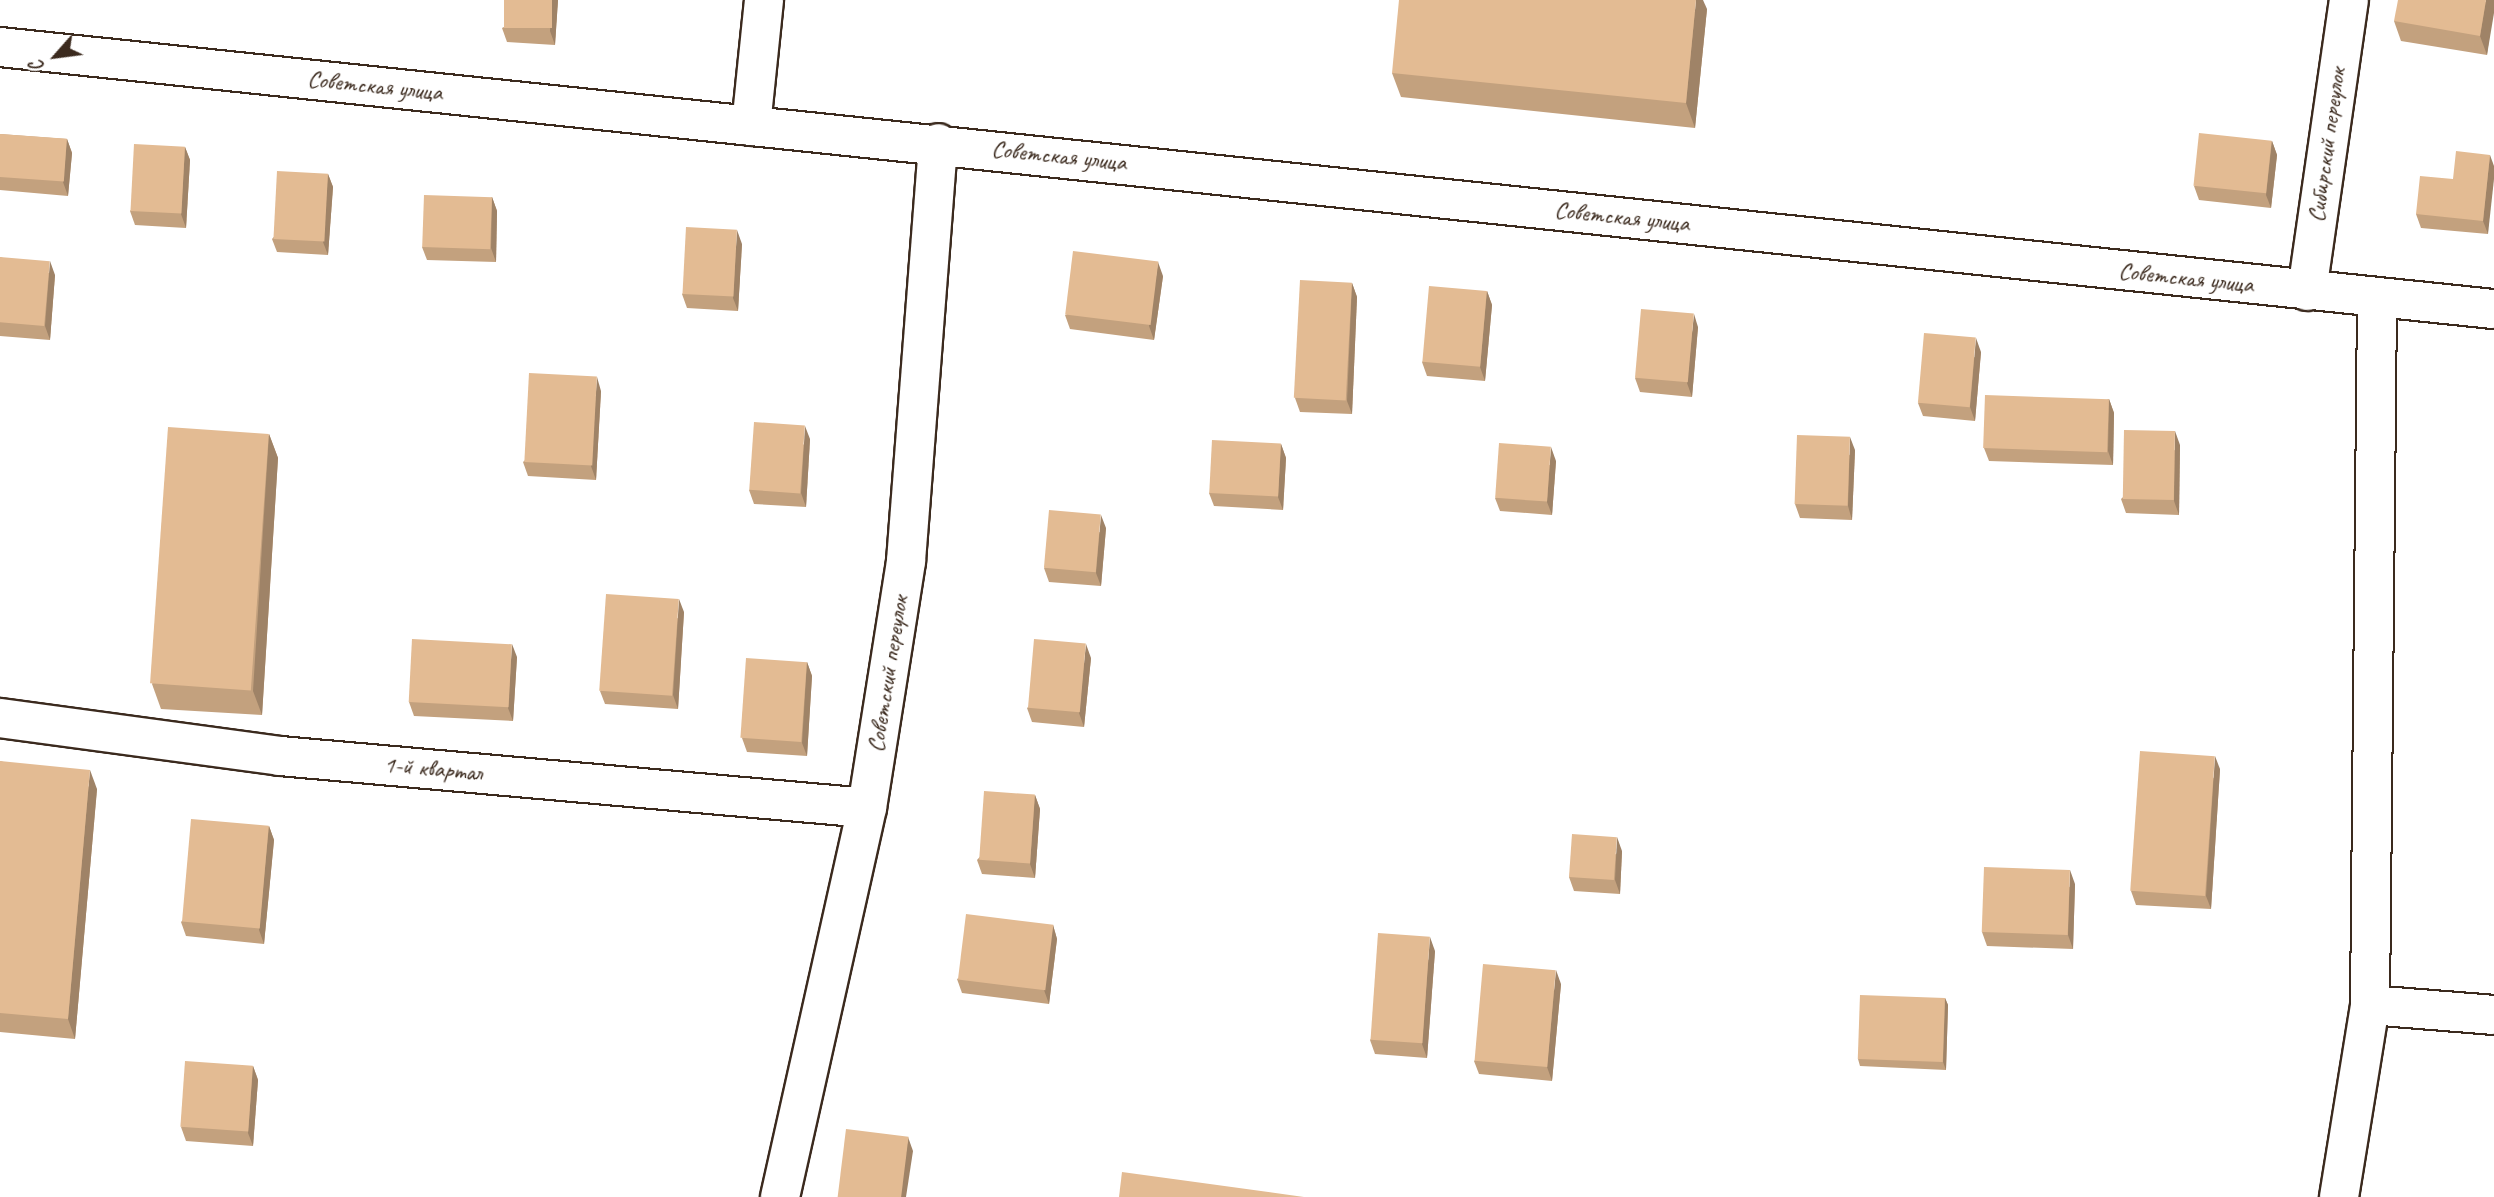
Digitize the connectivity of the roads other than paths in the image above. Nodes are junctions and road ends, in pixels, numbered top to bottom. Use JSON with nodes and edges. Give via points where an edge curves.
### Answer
{"nodes":[{"id":1,"x":764,"y":0,"type":"edge"},
{"id":2,"x":2348,"y":0,"type":"edge"},
{"id":3,"x":0,"y":47,"type":"edge"},
{"id":4,"x":751,"y":126,"type":"junction"},
{"id":5,"x":939,"y":143,"type":"junction"},
{"id":6,"x":2307,"y":291,"type":"junction"},
{"id":7,"x":2377,"y":298,"type":"junction"},
{"id":8,"x":2494,"y":309,"type":"edge"},
{"id":9,"x":0,"y":718,"type":"edge"},
{"id":10,"x":867,"y":808,"type":"junction"},
{"id":11,"x":2370,"y":1005,"type":"junction"},
{"id":12,"x":2494,"y":1015,"type":"edge"},
{"id":13,"x":780,"y":1197,"type":"edge"},
{"id":14,"x":2339,"y":1197,"type":"edge"}],
"edges":[{"from":1,"to":4,"type":"street"},
{"from":2,"to":6,"type":"street","name":"Сибирский переулок"},
{"from":3,"to":4,"type":"street","name":"Советская улица"},
{"from":4,"to":5,"type":"street","name":"Советская улица"},
{"from":5,"to":6,"type":"street","name":"Советская улица"},
{"from":5,"to":10,"type":"street","name":"Советский переулок","via":[[906,562]]},
{"from":6,"to":7,"type":"street","name":"Советская улица"},
{"from":7,"to":8,"type":"street","name":"Советская улица"},
{"from":7,"to":11,"type":"street"},
{"from":9,"to":10,"type":"street","name":"1-й квартал","via":[[280,756]]},
{"from":10,"to":13,"type":"street","name":"Советский переулок"},
{"from":11,"to":12,"type":"street"},
{"from":11,"to":14,"type":"street"}]}
